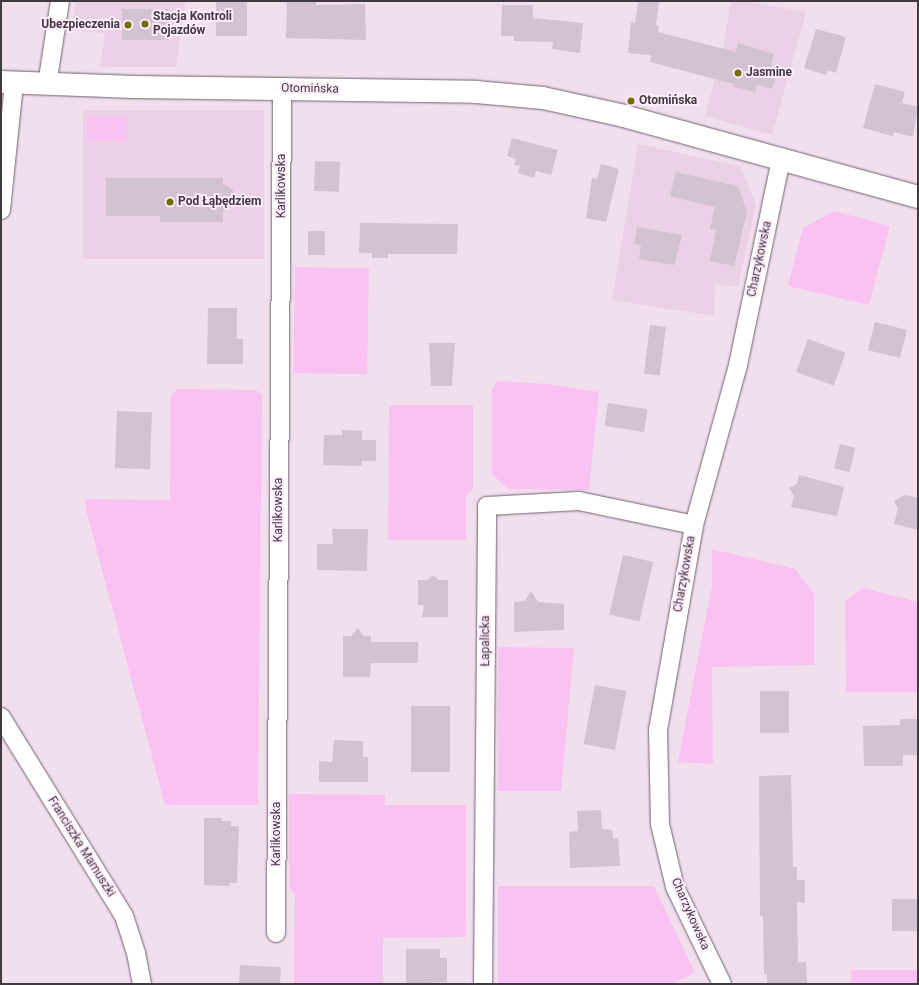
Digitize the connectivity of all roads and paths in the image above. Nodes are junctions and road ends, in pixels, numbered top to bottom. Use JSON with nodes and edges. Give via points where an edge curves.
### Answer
{"nodes":[{"id":1,"x":60,"y":1,"type":"edge"},
{"id":2,"x":8,"y":83,"type":"edge"},
{"id":3,"x":47,"y":85,"type":"junction"},
{"id":4,"x":282,"y":88,"type":"junction"},
{"id":5,"x":782,"y":160,"type":"junction"},
{"id":6,"x":918,"y":197,"type":"edge"},
{"id":7,"x":1,"y":210,"type":"edge"},
{"id":8,"x":694,"y":525,"type":"junction"},
{"id":9,"x":1,"y":717,"type":"edge"},
{"id":10,"x":276,"y":933,"type":"dead end"},
{"id":11,"x":142,"y":984,"type":"edge"},
{"id":12,"x":483,"y":984,"type":"edge"},
{"id":13,"x":722,"y":984,"type":"edge"}],
"edges":[{"from":1,"to":3,"type":"street"},
{"from":2,"to":3,"type":"street","name":"Otomińska"},
{"from":2,"to":7,"type":"street"},
{"from":3,"to":4,"type":"street","name":"Otomińska"},
{"from":4,"to":5,"type":"street","name":"Otomińska","via":[[476,92],[543,98],[624,116]]},
{"from":4,"to":10,"type":"street","name":"Karlikowska"},
{"from":5,"to":6,"type":"street","name":"Otomińska"},
{"from":5,"to":8,"type":"street","name":"Charzykowska","via":[[738,365]]},
{"from":8,"to":12,"type":"street","name":"Łapalicka","via":[[579,501],[487,506]]},
{"from":8,"to":13,"type":"street","name":"Charzykowska","via":[[658,730],[660,824],[675,887]]},
{"from":9,"to":11,"type":"street","name":"Franciszka Mamuszki","via":[[124,916],[136,953]]}]}
